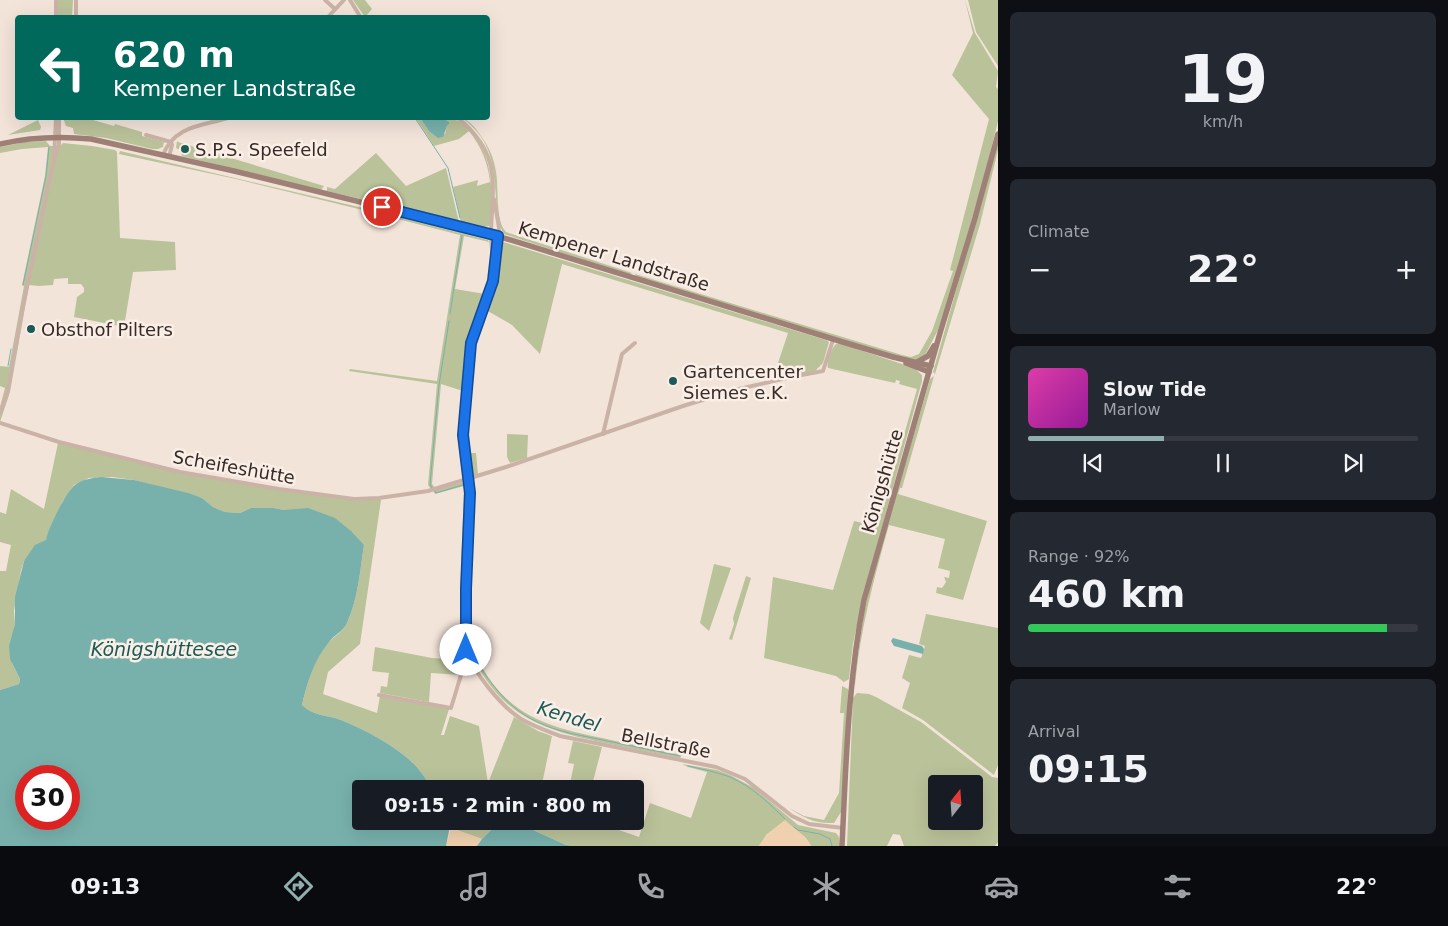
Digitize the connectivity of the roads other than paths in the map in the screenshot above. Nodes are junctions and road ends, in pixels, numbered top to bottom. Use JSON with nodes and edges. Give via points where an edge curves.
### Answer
{"nodes":[{"id":1,"x":56,"y":0,"type":"edge"},
{"id":2,"x":76,"y":0,"type":"edge"},
{"id":3,"x":325,"y":0,"type":"edge"},
{"id":4,"x":344,"y":0,"type":"edge"},
{"id":5,"x":350,"y":0,"type":"edge"},
{"id":6,"x":335,"y":9,"type":"junction"},
{"id":7,"x":56,"y":15,"type":"edge"},
{"id":8,"x":76,"y":15,"type":"edge"},
{"id":9,"x":330,"y":15,"type":"edge"},
{"id":10,"x":359,"y":15,"type":"edge"},
{"id":11,"x":57,"y":120,"type":"edge"},
{"id":12,"x":221,"y":120,"type":"edge"},
{"id":13,"x":461,"y":120,"type":"edge"},
{"id":14,"x":998,"y":134,"type":"edge"},
{"id":15,"x":146,"y":135,"type":"dead end"},
{"id":16,"x":57,"y":137,"type":"junction"},
{"id":17,"x":171,"y":142,"type":"junction"},
{"id":18,"x":0,"y":144,"type":"edge"},
{"id":19,"x":166,"y":156,"type":"junction"},
{"id":20,"x":494,"y":199,"type":"junction"},
{"id":21,"x":491,"y":234,"type":"junction"},
{"id":22,"x":498,"y":236,"type":"junction"},
{"id":23,"x":494,"y":272,"type":"junction"},
{"id":24,"x":940,"y":333,"type":"junction"},
{"id":25,"x":833,"y":340,"type":"junction"},
{"id":26,"x":635,"y":343,"type":"dead end"},
{"id":27,"x":893,"y":357,"type":"junction"},
{"id":28,"x":917,"y":362,"type":"junction"},
{"id":29,"x":930,"y":369,"type":"junction"},
{"id":30,"x":0,"y":413,"type":"edge"},
{"id":31,"x":0,"y":423,"type":"edge"},
{"id":32,"x":603,"y":434,"type":"junction"},
{"id":33,"x":467,"y":480,"type":"junction"},
{"id":34,"x":469,"y":658,"type":"junction"},
{"id":35,"x":379,"y":695,"type":"dead end"},
{"id":36,"x":843,"y":828,"type":"junction"},
{"id":37,"x":842,"y":846,"type":"edge"}],
"edges":[{"from":1,"to":7,"type":"street"},
{"from":2,"to":8,"type":"street"},
{"from":3,"to":6,"type":"street"},
{"from":4,"to":6,"type":"street"},
{"from":5,"to":10,"type":"street"},
{"from":6,"to":9,"type":"street"},
{"from":11,"to":16,"type":"street"},
{"from":12,"to":17,"type":"street","via":[[184,130]]},
{"from":13,"to":20,"type":"street","name":"Bellstraße","via":[[485,149],[492,170]]},
{"from":14,"to":24,"type":"street","name":"Königshütte"},
{"from":15,"to":17,"type":"street"},
{"from":16,"to":18,"type":"street","name":"Kempener Landstraße"},
{"from":16,"to":19,"type":"street","name":"Kempener Landstraße","via":[[101,141]]},
{"from":16,"to":30,"type":"street","via":[[7,394]]},
{"from":17,"to":19,"type":"street"},
{"from":19,"to":21,"type":"street","name":"Kempener Landstraße"},
{"from":20,"to":21,"type":"street","name":"Bellstraße"},
{"from":20,"to":22,"type":"street","name":"Bellstraße"},
{"from":21,"to":22,"type":"street","name":"Kempener Landstraße"},
{"from":21,"to":23,"type":"street","name":"Bellstraße"},
{"from":22,"to":23,"type":"street","name":"Bellstraße"},
{"from":22,"to":25,"type":"street","name":"Kempener Landstraße"},
{"from":23,"to":33,"type":"street","name":"Bellstraße","via":[[471,343],[463,435]]},
{"from":24,"to":28,"type":"street","via":[[931,351]]},
{"from":24,"to":29,"type":"street","name":"Königshütte"},
{"from":25,"to":27,"type":"street","name":"Kempener Landstraße"},
{"from":25,"to":32,"type":"street","via":[[823,371],[739,389]]},
{"from":26,"to":32,"type":"street","via":[[622,354]]},
{"from":27,"to":28,"type":"street","name":"Kempener Landstraße"},
{"from":27,"to":29,"type":"street","name":"Kempener Landstraße"},
{"from":28,"to":29,"type":"street","name":"Kempener Landstraße"},
{"from":29,"to":36,"type":"street","name":"Königshütte","via":[[856,637]]},
{"from":31,"to":33,"type":"street","name":"Scheifeshütte","via":[[59,442],[180,472],[354,499],[428,491]]},
{"from":32,"to":33,"type":"street","name":"Scheifeshütte"},
{"from":33,"to":34,"type":"street","name":"Bellstraße","via":[[470,502],[466,650]]},
{"from":34,"to":35,"type":"street","via":[[451,708]]},
{"from":34,"to":36,"type":"street","name":"Bellstraße","via":[[502,702],[538,728],[560,736],[716,767],[745,779],[792,816],[809,824]]},
{"from":36,"to":37,"type":"street","name":"Königshütte"}]}
